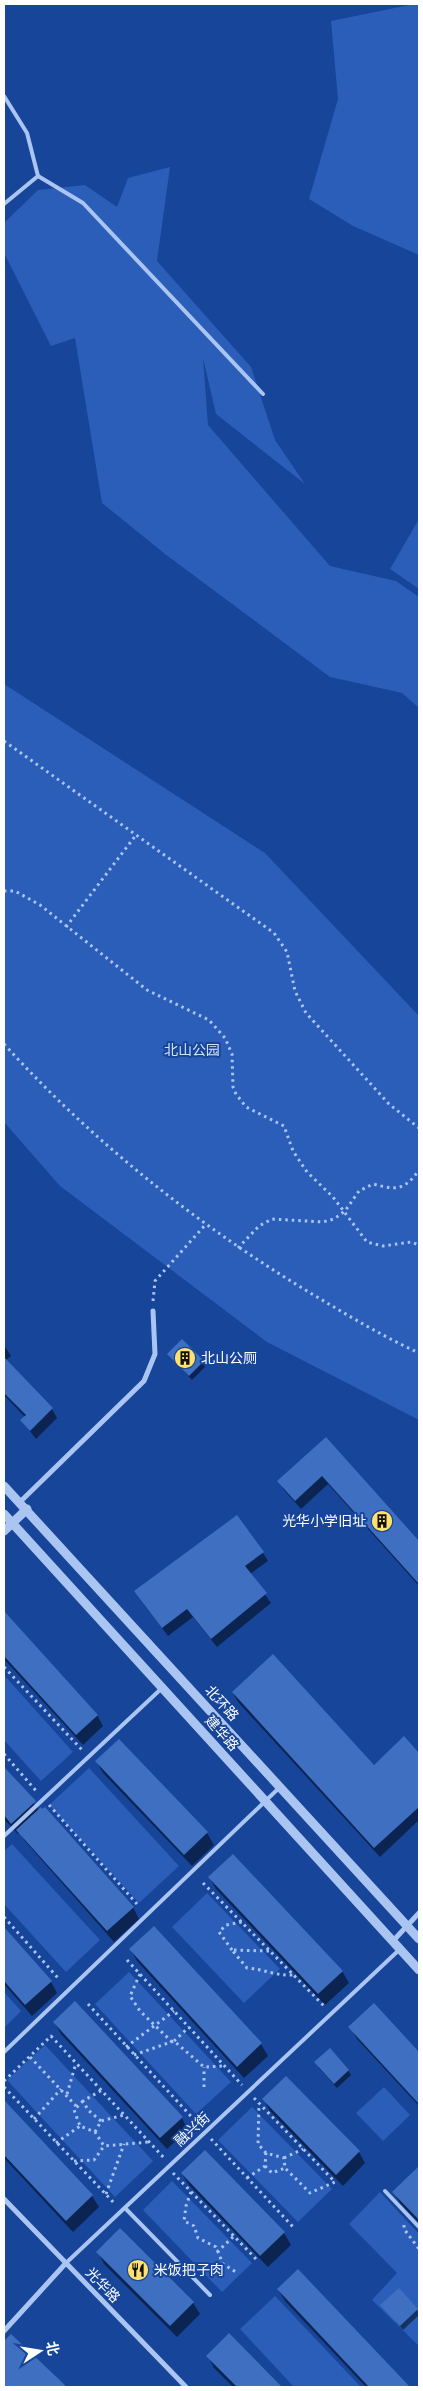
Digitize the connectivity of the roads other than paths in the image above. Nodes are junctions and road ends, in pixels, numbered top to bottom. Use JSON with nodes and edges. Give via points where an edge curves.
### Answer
{"nodes":[{"id":1,"x":4,"y":96,"type":"edge"},
{"id":2,"x":38,"y":176,"type":"junction"},
{"id":3,"x":4,"y":204,"type":"edge"},
{"id":4,"x":263,"y":394,"type":"dead end"},
{"id":5,"x":153,"y":1311,"type":"road end"},
{"id":6,"x":4,"y":1486,"type":"edge"},
{"id":7,"x":24,"y":1505,"type":"junction"},
{"id":8,"x":4,"y":1514,"type":"edge"},
{"id":9,"x":12,"y":1523,"type":"junction"},
{"id":10,"x":4,"y":1531,"type":"edge"},
{"id":11,"x":162,"y":1688,"type":"junction"},
{"id":12,"x":280,"y":1787,"type":"junction"},
{"id":13,"x":266,"y":1802,"type":"junction"},
{"id":14,"x":4,"y":1836,"type":"edge"},
{"id":15,"x":419,"y":1913,"type":"edge"},
{"id":16,"x":406,"y":1926,"type":"junction"},
{"id":17,"x":419,"y":1939,"type":"edge"},
{"id":18,"x":393,"y":1940,"type":"junction"},
{"id":19,"x":400,"y":1949,"type":"junction"},
{"id":20,"x":419,"y":1970,"type":"edge"},
{"id":21,"x":4,"y":2052,"type":"edge"},
{"id":22,"x":385,"y":2191,"type":"dead end"},
{"id":23,"x":4,"y":2199,"type":"edge"},
{"id":24,"x":123,"y":2209,"type":"junction"},
{"id":25,"x":419,"y":2227,"type":"edge"},
{"id":26,"x":66,"y":2263,"type":"junction"},
{"id":27,"x":210,"y":2295,"type":"dead end"},
{"id":28,"x":4,"y":2331,"type":"edge"},
{"id":29,"x":186,"y":2387,"type":"edge"}],
"edges":[{"from":1,"to":2,"type":"lane","via":[[27,133]]},
{"from":2,"to":3,"type":"lane"},
{"from":2,"to":4,"type":"lane","via":[[83,203]]},
{"from":5,"to":7,"type":"street","via":[[156,1354],[144,1381]]},
{"from":6,"to":7,"type":"street","name":"北环路"},
{"from":7,"to":9,"type":"street"},
{"from":7,"to":12,"type":"street","name":"北环路"},
{"from":8,"to":9,"type":"street","name":"建华路"},
{"from":9,"to":10,"type":"street"},
{"from":9,"to":11,"type":"street","name":"建华路"},
{"from":11,"to":13,"type":"street","name":"建华路"},
{"from":11,"to":14,"type":"lane"},
{"from":12,"to":13,"type":"lane"},
{"from":12,"to":16,"type":"street","name":"北环路"},
{"from":13,"to":18,"type":"street","name":"建华路"},
{"from":13,"to":21,"type":"lane"},
{"from":15,"to":16,"type":"street"},
{"from":16,"to":17,"type":"street","name":"北环路"},
{"from":16,"to":18,"type":"street"},
{"from":18,"to":19,"type":"street","name":"建华路"},
{"from":19,"to":20,"type":"street","name":"建华路"},
{"from":19,"to":24,"type":"lane","name":"融兴街"},
{"from":22,"to":25,"type":"lane"},
{"from":23,"to":26,"type":"street","name":"光华路"},
{"from":24,"to":26,"type":"lane","name":"融兴街"},
{"from":24,"to":27,"type":"lane"},
{"from":26,"to":28,"type":"street","name":"融兴街"},
{"from":26,"to":29,"type":"street","name":"光华路"}]}
